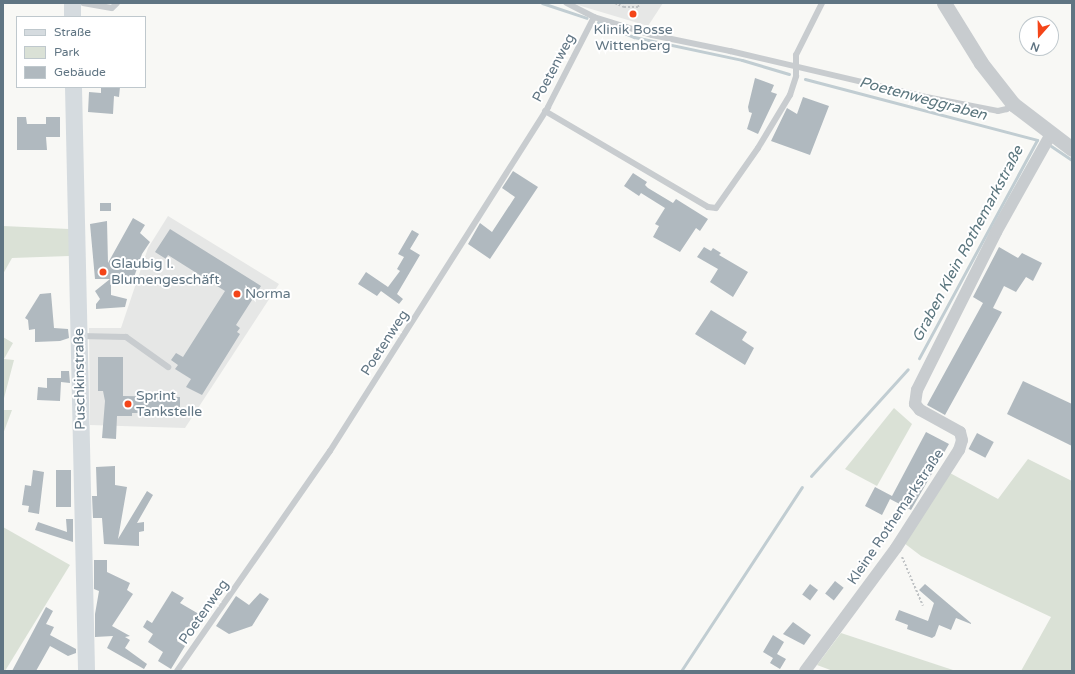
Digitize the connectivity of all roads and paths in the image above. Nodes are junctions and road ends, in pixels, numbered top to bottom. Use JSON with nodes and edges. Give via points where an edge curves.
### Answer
{"nodes":[{"id":1,"x":72,"y":3,"type":"edge"},
{"id":2,"x":83,"y":3,"type":"edge"},
{"id":3,"x":117,"y":3,"type":"edge"},
{"id":4,"x":566,"y":3,"type":"edge"},
{"id":5,"x":615,"y":3,"type":"edge"},
{"id":6,"x":640,"y":3,"type":"edge"},
{"id":7,"x":822,"y":3,"type":"edge"},
{"id":8,"x":944,"y":3,"type":"edge"},
{"id":9,"x":72,"y":16,"type":"edge"},
{"id":10,"x":594,"y":17,"type":"junction"},
{"id":11,"x":796,"y":67,"type":"junction"},
{"id":12,"x":73,"y":88,"type":"edge"},
{"id":13,"x":1013,"y":104,"type":"junction"},
{"id":14,"x":546,"y":111,"type":"junction"},
{"id":15,"x":1051,"y":134,"type":"junction"},
{"id":16,"x":1072,"y":149,"type":"edge"},
{"id":17,"x":79,"y":336,"type":"junction"},
{"id":18,"x":168,"y":367,"type":"dead end"},
{"id":19,"x":896,"y":548,"type":"junction"},
{"id":20,"x":923,"y":606,"type":"dead end"},
{"id":21,"x":86,"y":671,"type":"edge"},
{"id":22,"x":177,"y":671,"type":"edge"},
{"id":23,"x":805,"y":671,"type":"edge"}],
"edges":[{"from":1,"to":9,"type":"main road"},
{"from":2,"to":3,"type":"lane","via":[[112,8]]},
{"from":4,"to":10,"type":"lane"},
{"from":5,"to":6,"type":"path","via":[[624,7],[638,7]]},
{"from":7,"to":11,"type":"lane","via":[[799,49]]},
{"from":8,"to":13,"type":"street","via":[[981,63]]},
{"from":10,"to":11,"type":"lane","via":[[652,35]]},
{"from":10,"to":14,"type":"lane","name":"Poetenweg"},
{"from":11,"to":13,"type":"lane","via":[[998,111]]},
{"from":11,"to":14,"type":"lane","via":[[794,86],[773,123],[719,206],[713,209]]},
{"from":12,"to":17,"type":"main road","name":"Puschkinstraße"},
{"from":13,"to":15,"type":"street"},
{"from":14,"to":22,"type":"lane","name":"Poetenweg","via":[[330,451]]},
{"from":15,"to":16,"type":"street"},
{"from":15,"to":19,"type":"street","name":"Kleine Rothemarkstraße","via":[[996,232],[917,390],[915,404],[920,410],[957,428],[962,435],[962,445]]},
{"from":17,"to":18,"type":"lane","via":[[126,337]]},
{"from":17,"to":21,"type":"main road","name":"Puschkinstraße"},
{"from":19,"to":20,"type":"path","via":[[904,560]]},
{"from":19,"to":23,"type":"street","name":"Kleine Rothemarkstraße"}]}
